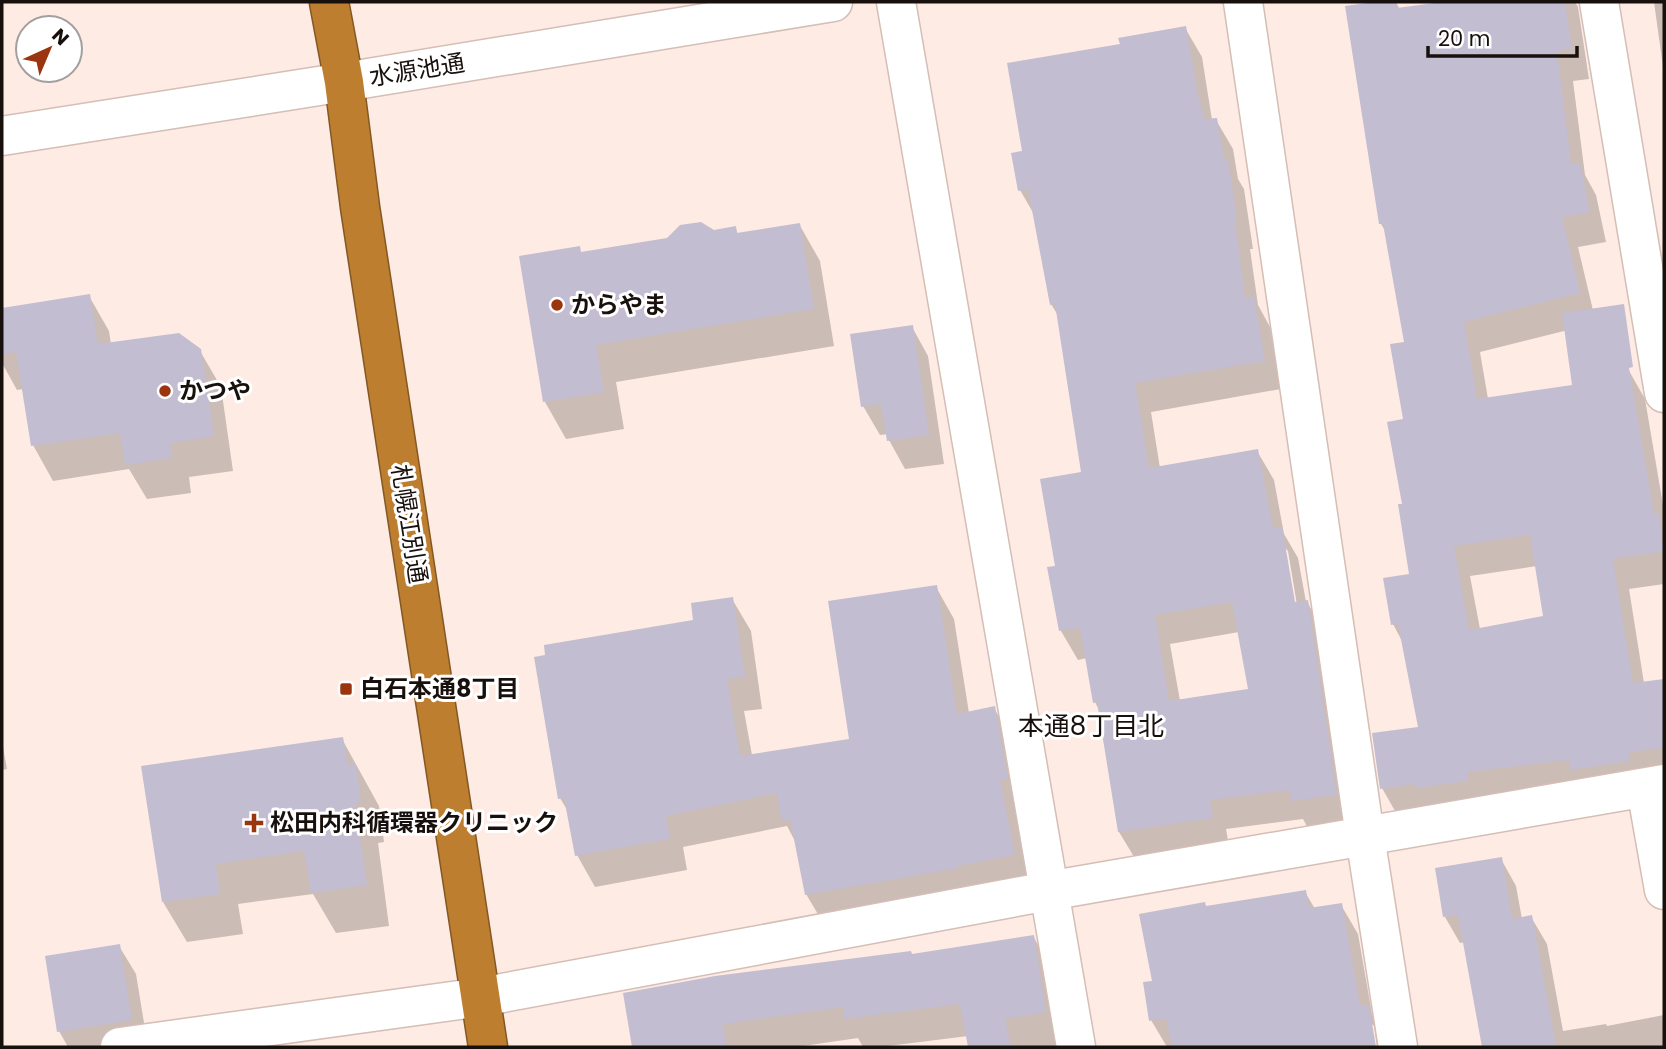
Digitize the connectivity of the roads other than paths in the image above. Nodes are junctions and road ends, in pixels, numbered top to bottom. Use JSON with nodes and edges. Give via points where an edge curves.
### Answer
{"nodes":[{"id":1,"x":329,"y":2,"type":"edge"},
{"id":2,"x":833,"y":2,"type":"edge"},
{"id":3,"x":896,"y":2,"type":"edge"},
{"id":4,"x":1243,"y":2,"type":"edge"},
{"id":5,"x":1599,"y":2,"type":"edge"},
{"id":6,"x":344,"y":82,"type":"junction"},
{"id":7,"x":2,"y":136,"type":"edge"},
{"id":8,"x":1664,"y":393,"type":"edge"},
{"id":9,"x":1655,"y":786,"type":"edge"},
{"id":10,"x":1365,"y":836,"type":"junction"},
{"id":11,"x":1664,"y":890,"type":"edge"},
{"id":12,"x":1048,"y":891,"type":"junction"},
{"id":13,"x":481,"y":997,"type":"junction"},
{"id":14,"x":120,"y":1047,"type":"edge"},
{"id":15,"x":488,"y":1047,"type":"edge"},
{"id":16,"x":1076,"y":1047,"type":"edge"},
{"id":17,"x":1398,"y":1047,"type":"edge"}],
"edges":[{"from":1,"to":6,"type":"highway","name":"札幌江別通"},
{"from":2,"to":6,"type":"street","name":"水源池通"},
{"from":3,"to":12,"type":"street"},
{"from":4,"to":10,"type":"street"},
{"from":5,"to":8,"type":"street"},
{"from":6,"to":7,"type":"street","name":"水源池通"},
{"from":6,"to":13,"type":"highway","name":"札幌江別通"},
{"from":9,"to":10,"type":"street"},
{"from":9,"to":11,"type":"street"},
{"from":10,"to":12,"type":"street"},
{"from":10,"to":17,"type":"street"},
{"from":12,"to":13,"type":"street"},
{"from":12,"to":16,"type":"street"},
{"from":13,"to":14,"type":"street"},
{"from":13,"to":15,"type":"highway","name":"札幌江別通"}]}
